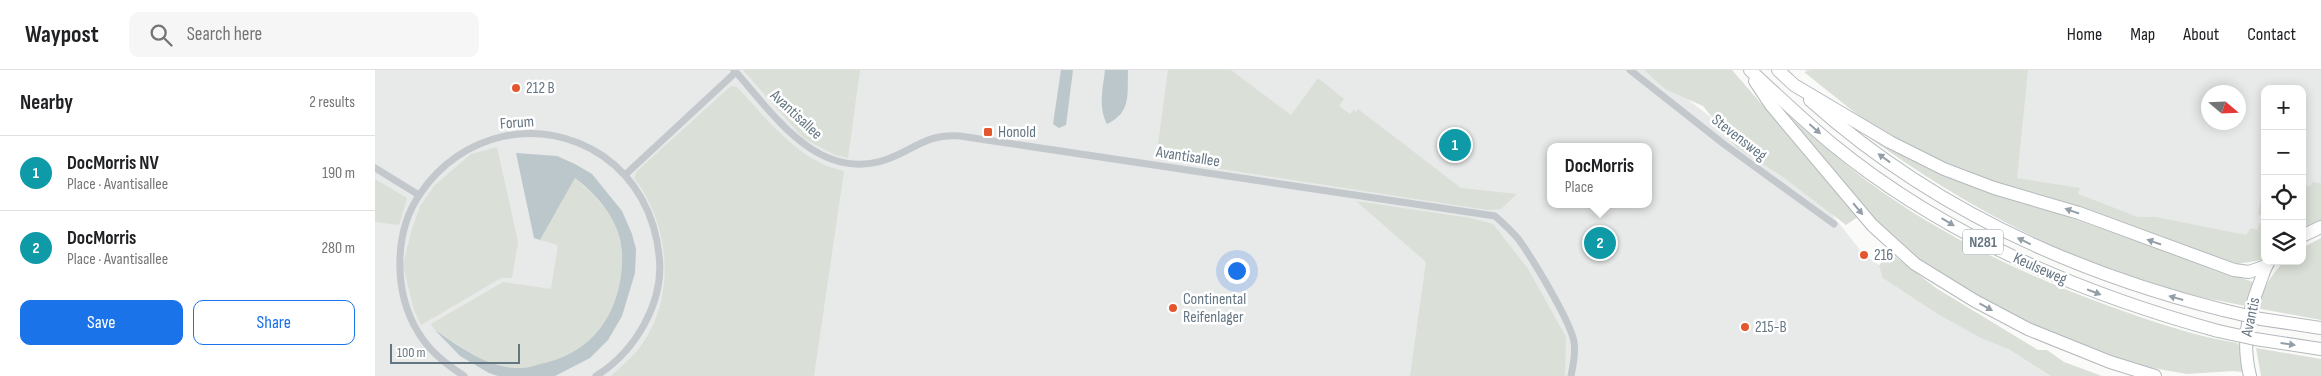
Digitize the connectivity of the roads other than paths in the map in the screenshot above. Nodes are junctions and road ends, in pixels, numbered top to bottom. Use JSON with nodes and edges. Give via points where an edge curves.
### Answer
{"nodes":[{"id":1,"x":1630,"y":70,"type":"edge"},
{"id":2,"x":1749,"y":70,"type":"edge"},
{"id":3,"x":1778,"y":70,"type":"edge"},
{"id":4,"x":735,"y":71,"type":"edge"},
{"id":5,"x":1794,"y":85,"type":"junction"},
{"id":6,"x":375,"y":168,"type":"edge"},
{"id":7,"x":625,"y":176,"type":"junction"},
{"id":8,"x":419,"y":195,"type":"junction"},
{"id":9,"x":1834,"y":224,"type":"dead end"},
{"id":10,"x":2321,"y":227,"type":"edge"},
{"id":11,"x":2306,"y":234,"type":"edge"},
{"id":12,"x":2266,"y":265,"type":"edge"},
{"id":13,"x":2268,"y":265,"type":"edge"},
{"id":14,"x":2321,"y":328,"type":"edge"},
{"id":15,"x":2321,"y":349,"type":"edge"},
{"id":16,"x":464,"y":376,"type":"edge"},
{"id":17,"x":596,"y":376,"type":"edge"},
{"id":18,"x":1571,"y":376,"type":"edge"},
{"id":19,"x":2155,"y":376,"type":"edge"},
{"id":20,"x":2250,"y":376,"type":"edge"}],
"edges":[{"from":1,"to":9,"type":"street","name":"Stevensweg","via":[[1725,145]]},
{"from":2,"to":15,"type":"highway","name":"Keulseweg","number":"N281","one_way":true,"bridge":true,"via":[[1851,159],[1884,183],[2014,258],[2156,314],[2255,339]]},
{"from":2,"to":19,"type":"highway","number":"N281","one_way":true,"via":[[1771,104],[1872,225],[1915,264],[2028,329]]},
{"from":3,"to":5,"type":"highway","number":"N281"},
{"from":4,"to":7,"type":"street"},
{"from":4,"to":18,"type":"street","name":"Avantisallee","via":[[775,119],[800,141],[827,158],[850,164],[886,159],[925,139],[960,136],[1495,216],[1520,242],[1567,321],[1574,347]]},
{"from":12,"to":5,"type":"highway","number":"N281","one_way":true,"via":[[2249,272],[2234,270],[2079,213],[1961,176],[1903,150]]},
{"from":14,"to":5,"type":"highway","name":"Keulseweg","number":"N281","one_way":true,"bridge":true,"via":[[2261,319],[2170,297],[2051,254],[1989,223],[1894,166],[1835,122]]},
{"from":6,"to":8,"type":"street"},
{"from":7,"to":8,"type":"street","name":"Forum","via":[[603,156],[556,136],[505,135],[478,144],[453,160]]},
{"from":7,"to":17,"type":"street","name":"Forum","via":[[649,210],[657,236],[659,280],[646,320],[636,338],[619,358]]},
{"from":8,"to":16,"type":"street","name":"Forum","via":[[405,228],[400,279],[417,331],[446,364]]},
{"from":10,"to":11,"type":"highway"},
{"from":13,"to":20,"type":"highway","name":"Avantis","number":"N281","via":[[2247,323]]}]}
